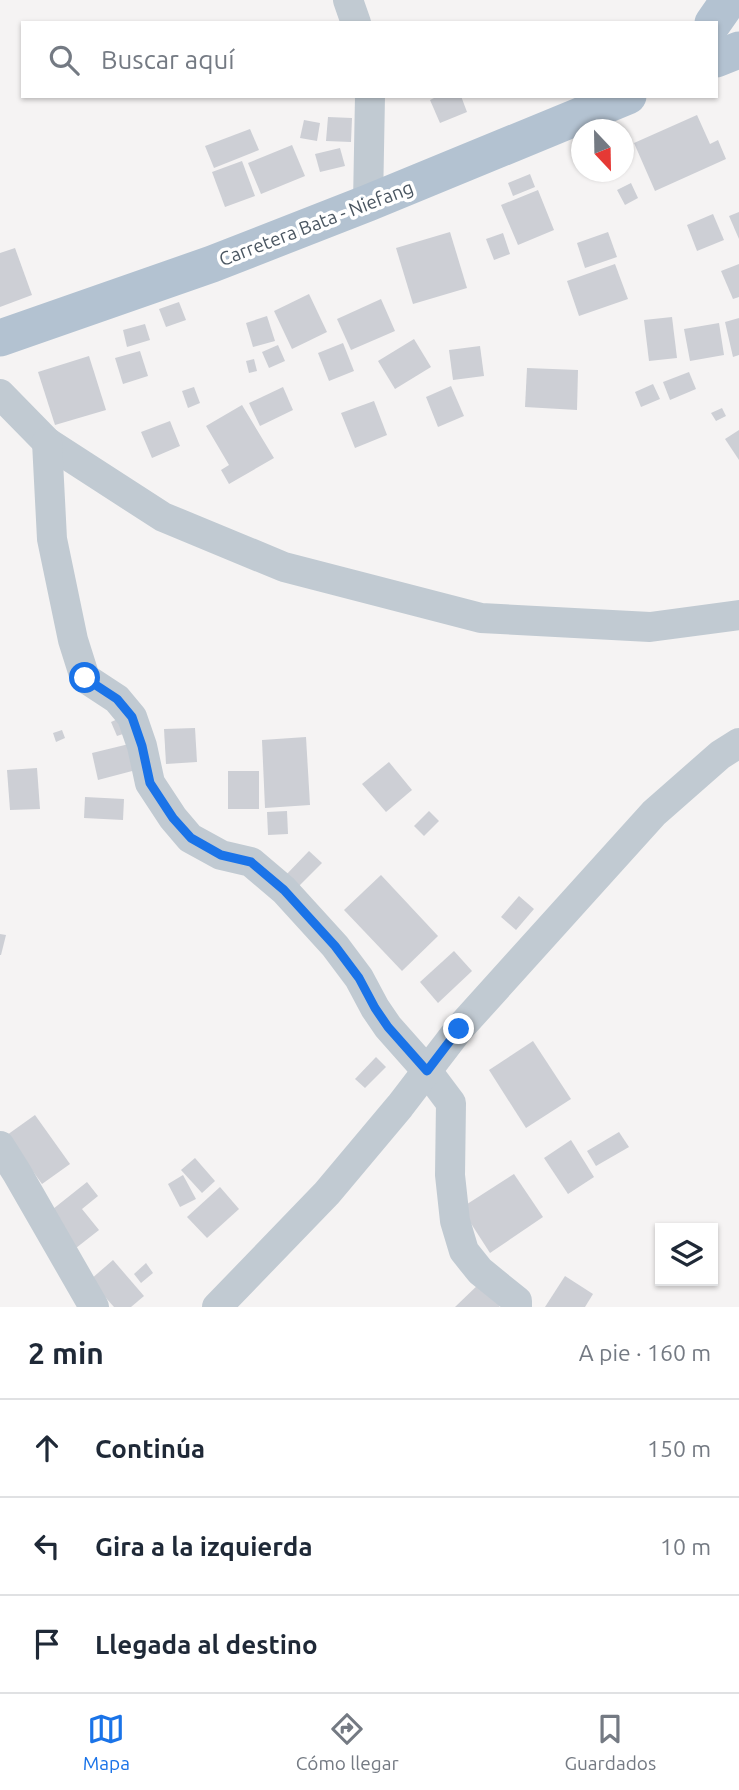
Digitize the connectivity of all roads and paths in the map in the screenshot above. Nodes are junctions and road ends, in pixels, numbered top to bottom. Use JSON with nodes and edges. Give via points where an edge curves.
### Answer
{"nodes":[{"id":1,"x":348,"y":0,"type":"edge"},
{"id":2,"x":729,"y":0,"type":"edge"},
{"id":3,"x":355,"y":21,"type":"edge"},
{"id":4,"x":714,"y":21,"type":"edge"},
{"id":5,"x":370,"y":98,"type":"edge"},
{"id":6,"x":623,"y":98,"type":"edge"},
{"id":7,"x":368,"y":203,"type":"junction"},
{"id":8,"x":0,"y":338,"type":"edge"},
{"id":9,"x":0,"y":394,"type":"edge"},
{"id":10,"x":47,"y":442,"type":"junction"},
{"id":11,"x":739,"y":615,"type":"edge"},
{"id":12,"x":739,"y":743,"type":"edge"},
{"id":13,"x":427,"y":1071,"type":"junction"},
{"id":14,"x":0,"y":1146,"type":"edge"},
{"id":15,"x":94,"y":1307,"type":"edge"},
{"id":16,"x":217,"y":1307,"type":"edge"},
{"id":17,"x":517,"y":1307,"type":"edge"}],
"edges":[{"from":1,"to":3,"type":"street"},
{"from":2,"to":4,"type":"main road"},
{"from":5,"to":7,"type":"street"},
{"from":6,"to":7,"type":"main road","name":"Carretera Bata - Niefang"},
{"from":7,"to":8,"type":"main road","name":"Carretera Bata - Niefang","via":[[212,264]]},
{"from":9,"to":10,"type":"street"},
{"from":10,"to":11,"type":"street","via":[[163,517],[284,567],[481,618],[650,627]]},
{"from":10,"to":13,"type":"street","via":[[52,539],[85,678],[117,699],[132,717],[150,783],[173,818],[191,838],[221,855],[251,862],[284,890],[335,946],[388,1027]]},
{"from":12,"to":13,"type":"street","via":[[654,813],[459,1029]]},
{"from":13,"to":16,"type":"street","via":[[327,1194]]},
{"from":13,"to":17,"type":"street","via":[[451,1103],[450,1175],[464,1251],[480,1272],[517,1301]]},
{"from":14,"to":15,"type":"street"}]}
